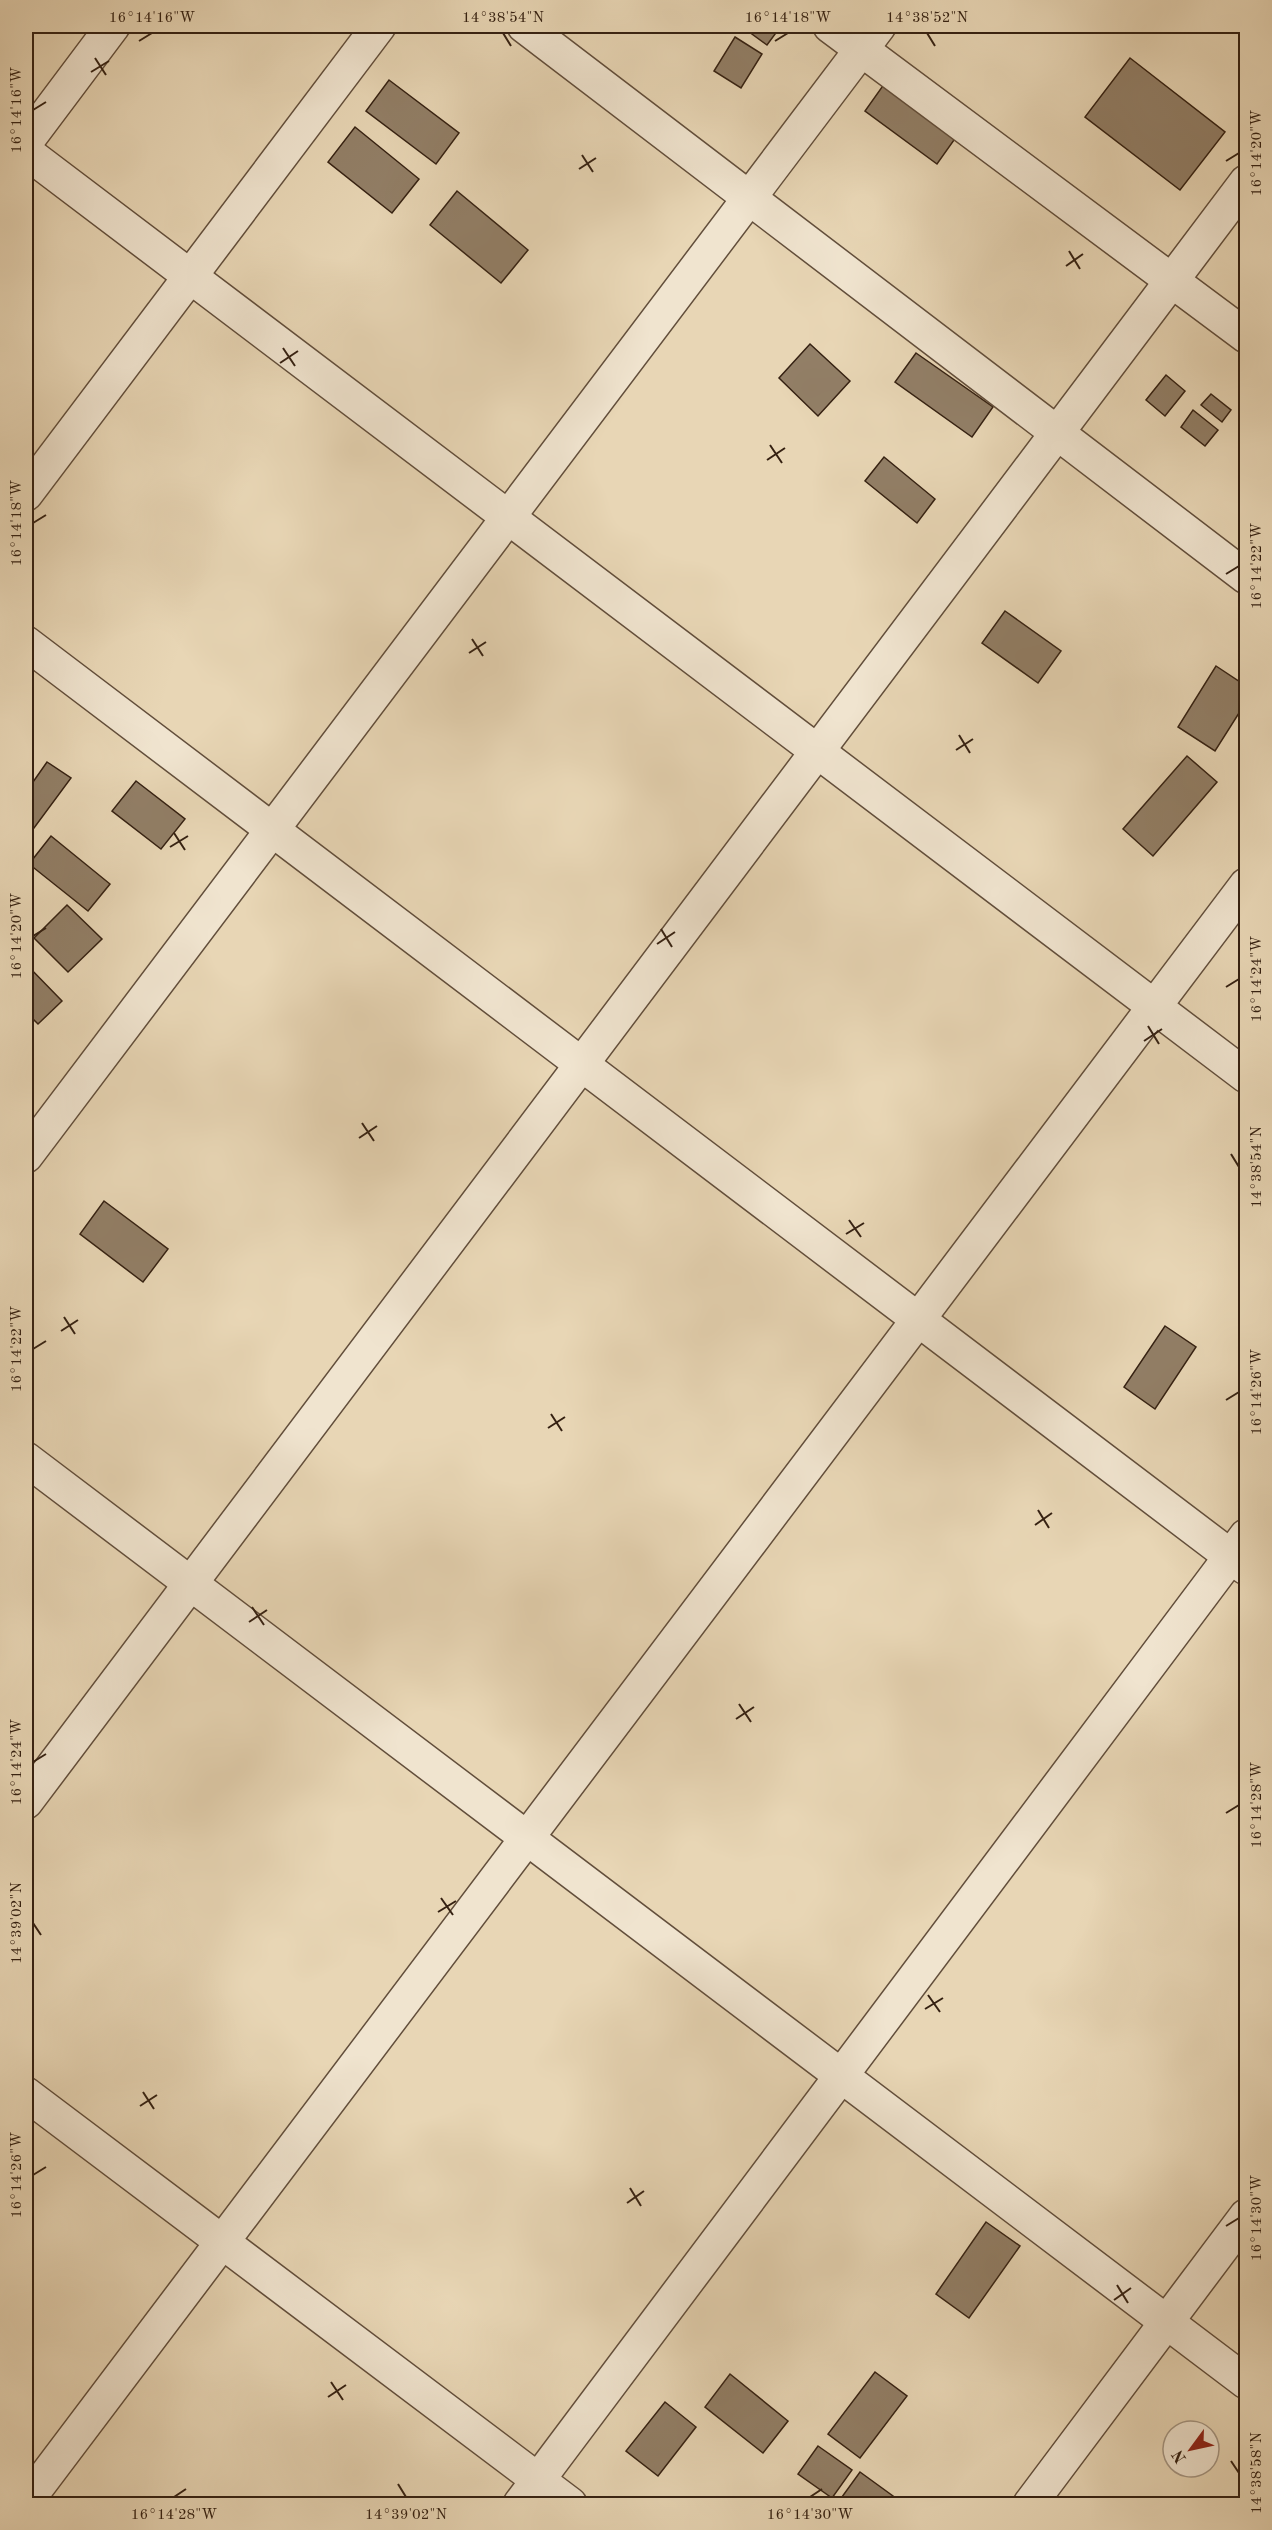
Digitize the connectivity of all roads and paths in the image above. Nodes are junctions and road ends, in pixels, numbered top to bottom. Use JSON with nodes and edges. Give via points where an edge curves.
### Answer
{"nodes":[{"id":1,"x":113,"y":26,"type":"edge"},
{"id":2,"x":379,"y":26,"type":"edge"},
{"id":3,"x":524,"y":26,"type":"edge"},
{"id":4,"x":830,"y":26,"type":"edge"},
{"id":5,"x":870,"y":37,"type":"edge"},
{"id":6,"x":26,"y":142,"type":"edge"},
{"id":7,"x":26,"y":152,"type":"edge"},
{"id":8,"x":1246,"y":182,"type":"edge"},
{"id":9,"x":749,"y":198,"type":"junction"},
{"id":10,"x":190,"y":276,"type":"junction"},
{"id":11,"x":1172,"y":280,"type":"junction"},
{"id":12,"x":1246,"y":336,"type":"edge"},
{"id":13,"x":1058,"y":433,"type":"junction"},
{"id":14,"x":26,"y":494,"type":"edge"},
{"id":15,"x":508,"y":517,"type":"junction"},
{"id":16,"x":1246,"y":577,"type":"edge"},
{"id":17,"x":26,"y":643,"type":"edge"},
{"id":18,"x":818,"y":752,"type":"junction"},
{"id":19,"x":271,"y":830,"type":"junction"},
{"id":20,"x":1246,"y":885,"type":"edge"},
{"id":21,"x":1154,"y":1007,"type":"junction"},
{"id":22,"x":581,"y":1064,"type":"junction"},
{"id":23,"x":1246,"y":1076,"type":"edge"},
{"id":24,"x":26,"y":1156,"type":"edge"},
{"id":25,"x":918,"y":1320,"type":"junction"},
{"id":26,"x":26,"y":1460,"type":"edge"},
{"id":27,"x":1241,"y":1554,"type":"edge"},
{"id":28,"x":190,"y":1583,"type":"junction"},
{"id":29,"x":26,"y":1802,"type":"edge"},
{"id":30,"x":526,"y":1838,"type":"junction"},
{"id":31,"x":841,"y":2076,"type":"junction"},
{"id":32,"x":26,"y":2094,"type":"edge"},
{"id":33,"x":1246,"y":2216,"type":"edge"},
{"id":34,"x":222,"y":2242,"type":"junction"},
{"id":35,"x":1167,"y":2322,"type":"junction"},
{"id":36,"x":1246,"y":2382,"type":"edge"},
{"id":37,"x":529,"y":2493,"type":"edge"},
{"id":38,"x":26,"y":2502,"type":"edge"},
{"id":39,"x":570,"y":2505,"type":"edge"},
{"id":40,"x":1030,"y":2505,"type":"edge"}],
"edges":[{"from":1,"to":6,"type":"street"},
{"from":2,"to":10,"type":"street"},
{"from":3,"to":9,"type":"street"},
{"from":4,"to":5,"type":"street"},
{"from":5,"to":9,"type":"street"},
{"from":5,"to":11,"type":"street"},
{"from":7,"to":10,"type":"street"},
{"from":8,"to":11,"type":"street"},
{"from":9,"to":13,"type":"street"},
{"from":9,"to":15,"type":"street"},
{"from":10,"to":14,"type":"street"},
{"from":10,"to":15,"type":"street"},
{"from":11,"to":12,"type":"street"},
{"from":11,"to":13,"type":"street"},
{"from":13,"to":16,"type":"street"},
{"from":13,"to":18,"type":"street"},
{"from":15,"to":18,"type":"street"},
{"from":15,"to":19,"type":"street"},
{"from":17,"to":19,"type":"street"},
{"from":18,"to":21,"type":"street"},
{"from":18,"to":22,"type":"street"},
{"from":19,"to":22,"type":"street"},
{"from":19,"to":24,"type":"street"},
{"from":20,"to":21,"type":"street"},
{"from":21,"to":23,"type":"street"},
{"from":21,"to":25,"type":"street"},
{"from":22,"to":25,"type":"street"},
{"from":22,"to":28,"type":"street"},
{"from":25,"to":27,"type":"street"},
{"from":25,"to":30,"type":"street"},
{"from":26,"to":28,"type":"street"},
{"from":27,"to":31,"type":"street"},
{"from":28,"to":29,"type":"street"},
{"from":28,"to":30,"type":"street"},
{"from":30,"to":31,"type":"street"},
{"from":30,"to":34,"type":"street"},
{"from":31,"to":35,"type":"street"},
{"from":31,"to":37,"type":"street"},
{"from":32,"to":34,"type":"street"},
{"from":33,"to":35,"type":"street"},
{"from":34,"to":37,"type":"street"},
{"from":34,"to":38,"type":"street"},
{"from":35,"to":36,"type":"street"},
{"from":35,"to":40,"type":"street"},
{"from":37,"to":39,"type":"street"}]}
